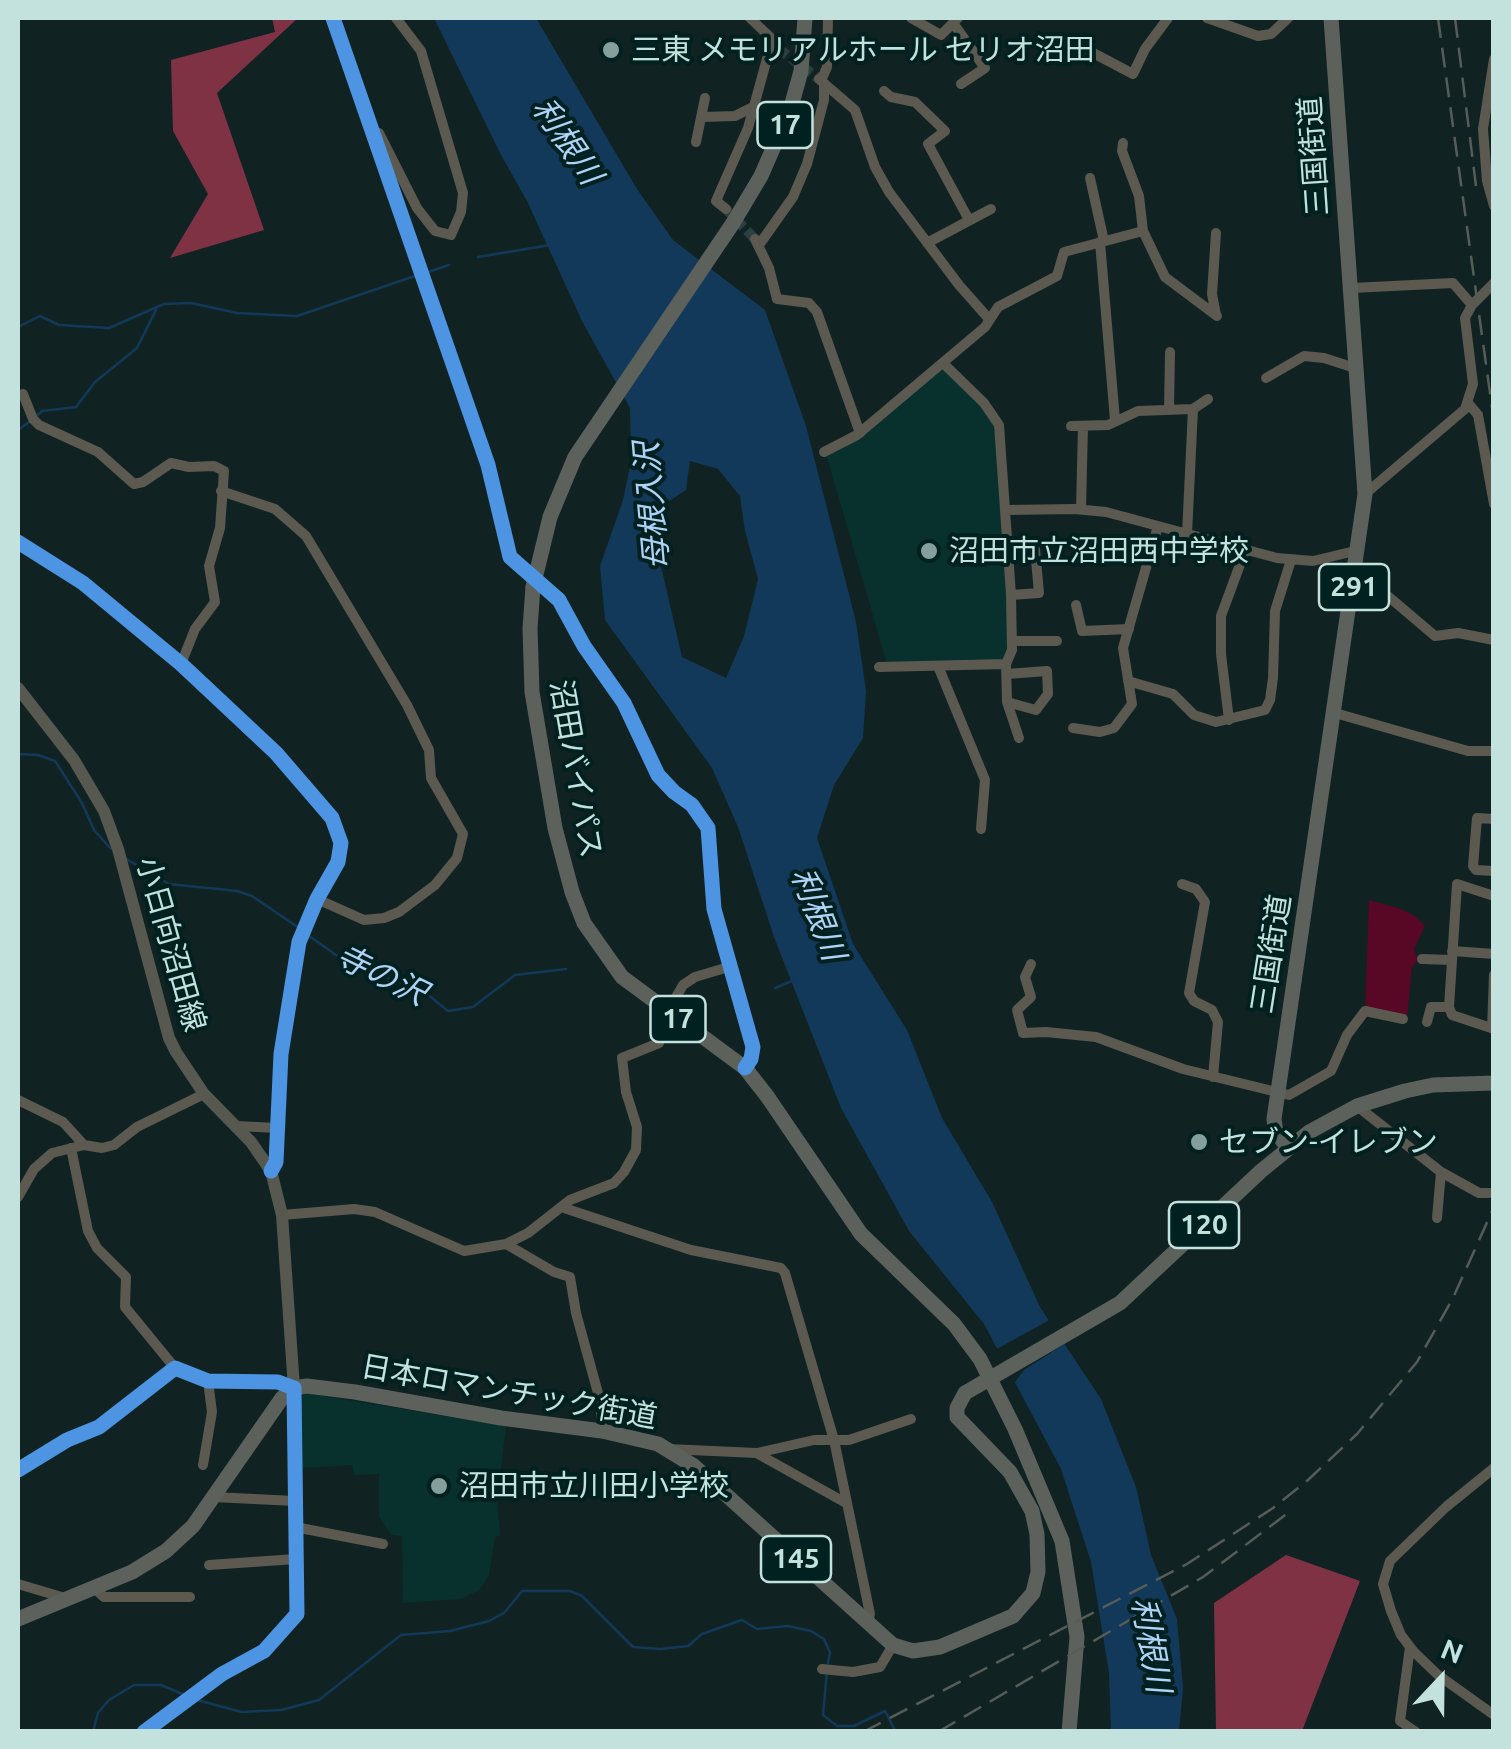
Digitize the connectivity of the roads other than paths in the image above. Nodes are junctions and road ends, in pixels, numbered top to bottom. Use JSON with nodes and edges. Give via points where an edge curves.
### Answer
{"nodes":[{"id":1,"x":333,"y":18,"type":"edge"},
{"id":2,"x":396,"y":18,"type":"edge"},
{"id":3,"x":750,"y":18,"type":"edge"},
{"id":4,"x":806,"y":18,"type":"edge"},
{"id":5,"x":828,"y":18,"type":"edge"},
{"id":6,"x":911,"y":18,"type":"edge"},
{"id":7,"x":1168,"y":18,"type":"edge"},
{"id":8,"x":1207,"y":18,"type":"edge"},
{"id":9,"x":1288,"y":18,"type":"edge"},
{"id":10,"x":1331,"y":18,"type":"edge"},
{"id":11,"x":956,"y":20,"type":"edge"},
{"id":12,"x":1078,"y":45,"type":"dead end"},
{"id":13,"x":1494,"y":59,"type":"edge"},
{"id":14,"x":821,"y":82,"type":"junction"},
{"id":15,"x":960,"y":84,"type":"dead end"},
{"id":16,"x":884,"y":91,"type":"dead end"},
{"id":17,"x":1490,"y":93,"type":"edge"},
{"id":18,"x":705,"y":98,"type":"dead end"},
{"id":19,"x":363,"y":104,"type":"junction"},
{"id":20,"x":755,"y":106,"type":"junction"},
{"id":21,"x":701,"y":117,"type":"junction"},
{"id":22,"x":696,"y":142,"type":"dead end"},
{"id":23,"x":1122,"y":143,"type":"dead end"},
{"id":24,"x":1090,"y":178,"type":"dead end"},
{"id":25,"x":1494,"y":206,"type":"edge"},
{"id":26,"x":991,"y":208,"type":"dead end"},
{"id":27,"x":730,"y":216,"type":"junction"},
{"id":28,"x":969,"y":220,"type":"junction"},
{"id":29,"x":1143,"y":232,"type":"junction"},
{"id":30,"x":1216,"y":232,"type":"dead end"},
{"id":31,"x":927,"y":242,"type":"junction"},
{"id":32,"x":1102,"y":242,"type":"junction"},
{"id":33,"x":1494,"y":283,"type":"edge"},
{"id":34,"x":1352,"y":288,"type":"junction"},
{"id":35,"x":1472,"y":304,"type":"junction"},
{"id":36,"x":989,"y":319,"type":"junction"},
{"id":37,"x":1170,"y":352,"type":"dead end"},
{"id":38,"x":943,"y":362,"type":"junction"},
{"id":39,"x":1358,"y":369,"type":"junction"},
{"id":40,"x":1266,"y":378,"type":"dead end"},
{"id":41,"x":1208,"y":399,"type":"dead end"},
{"id":42,"x":18,"y":402,"type":"edge"},
{"id":43,"x":1468,"y":404,"type":"junction"},
{"id":44,"x":1193,"y":408,"type":"junction"},
{"id":45,"x":1169,"y":410,"type":"junction"},
{"id":46,"x":1115,"y":420,"type":"junction"},
{"id":47,"x":860,"y":433,"type":"junction"},
{"id":48,"x":824,"y":452,"type":"dead end"},
{"id":49,"x":222,"y":490,"type":"junction"},
{"id":50,"x":1365,"y":494,"type":"junction"},
{"id":51,"x":1494,"y":504,"type":"edge"},
{"id":52,"x":1081,"y":509,"type":"junction"},
{"id":53,"x":1006,"y":510,"type":"junction"},
{"id":54,"x":1158,"y":526,"type":"junction"},
{"id":55,"x":1188,"y":534,"type":"junction"},
{"id":56,"x":18,"y":542,"type":"edge"},
{"id":57,"x":1008,"y":550,"type":"junction"},
{"id":58,"x":1359,"y":550,"type":"junction"},
{"id":59,"x":1246,"y":552,"type":"junction"},
{"id":60,"x":1290,"y":560,"type":"junction"},
{"id":61,"x":1354,"y":580,"type":"junction"},
{"id":62,"x":1011,"y":595,"type":"junction"},
{"id":63,"x":1076,"y":605,"type":"dead end"},
{"id":64,"x":1130,"y":629,"type":"junction"},
{"id":65,"x":1494,"y":640,"type":"edge"},
{"id":66,"x":1057,"y":641,"type":"dead end"},
{"id":67,"x":1012,"y":642,"type":"junction"},
{"id":68,"x":180,"y":664,"type":"junction"},
{"id":69,"x":938,"y":666,"type":"junction"},
{"id":70,"x":879,"y":668,"type":"dead end"},
{"id":71,"x":1006,"y":669,"type":"junction"},
{"id":72,"x":1128,"y":681,"type":"junction"},
{"id":73,"x":18,"y":688,"type":"edge"},
{"id":74,"x":1007,"y":702,"type":"junction"},
{"id":75,"x":1335,"y":713,"type":"junction"},
{"id":76,"x":1230,"y":720,"type":"junction"},
{"id":77,"x":1072,"y":728,"type":"dead end"},
{"id":78,"x":1019,"y":738,"type":"dead end"},
{"id":79,"x":1494,"y":752,"type":"edge"},
{"id":80,"x":1494,"y":819,"type":"edge"},
{"id":81,"x":981,"y":830,"type":"dead end"},
{"id":82,"x":1494,"y":871,"type":"edge"},
{"id":83,"x":1182,"y":884,"type":"dead end"},
{"id":84,"x":1494,"y":896,"type":"edge"},
{"id":85,"x":317,"y":900,"type":"junction"},
{"id":86,"x":1494,"y":954,"type":"edge"},
{"id":87,"x":1452,"y":955,"type":"junction"},
{"id":88,"x":1422,"y":959,"type":"dead end"},
{"id":89,"x":1031,"y":964,"type":"dead end"},
{"id":90,"x":732,"y":966,"type":"junction"},
{"id":91,"x":1494,"y":975,"type":"edge"},
{"id":92,"x":676,"y":997,"type":"dead end"},
{"id":93,"x":1449,"y":1007,"type":"junction"},
{"id":94,"x":1403,"y":1019,"type":"dead end"},
{"id":95,"x":1427,"y":1022,"type":"dead end"},
{"id":96,"x":1492,"y":1028,"type":"edge"},
{"id":97,"x":663,"y":1030,"type":"dead end"},
{"id":98,"x":745,"y":1068,"type":"junction"},
{"id":99,"x":1213,"y":1076,"type":"junction"},
{"id":100,"x":1494,"y":1084,"type":"edge"},
{"id":101,"x":1278,"y":1093,"type":"junction"},
{"id":102,"x":204,"y":1094,"type":"junction"},
{"id":103,"x":18,"y":1100,"type":"edge"},
{"id":104,"x":1357,"y":1106,"type":"junction"},
{"id":105,"x":236,"y":1126,"type":"junction"},
{"id":106,"x":278,"y":1128,"type":"junction"},
{"id":107,"x":84,"y":1145,"type":"junction"},
{"id":108,"x":71,"y":1148,"type":"junction"},
{"id":109,"x":1288,"y":1148,"type":"junction"},
{"id":110,"x":271,"y":1171,"type":"junction"},
{"id":111,"x":1442,"y":1172,"type":"junction"},
{"id":112,"x":1488,"y":1193,"type":"dead end"},
{"id":113,"x":18,"y":1197,"type":"edge"},
{"id":114,"x":560,"y":1207,"type":"junction"},
{"id":115,"x":282,"y":1216,"type":"junction"},
{"id":116,"x":1437,"y":1218,"type":"dead end"},
{"id":117,"x":506,"y":1244,"type":"junction"},
{"id":118,"x":175,"y":1368,"type":"junction"},
{"id":119,"x":990,"y":1376,"type":"junction"},
{"id":120,"x":208,"y":1382,"type":"junction"},
{"id":121,"x":294,"y":1388,"type":"junction"},
{"id":122,"x":911,"y":1418,"type":"dead end"},
{"id":123,"x":602,"y":1431,"type":"junction"},
{"id":124,"x":834,"y":1440,"type":"junction"},
{"id":125,"x":667,"y":1449,"type":"junction"},
{"id":126,"x":757,"y":1454,"type":"junction"},
{"id":127,"x":203,"y":1465,"type":"dead end"},
{"id":128,"x":1494,"y":1468,"type":"edge"},
{"id":129,"x":18,"y":1470,"type":"edge"},
{"id":130,"x":213,"y":1497,"type":"junction"},
{"id":131,"x":295,"y":1501,"type":"junction"},
{"id":132,"x":846,"y":1503,"type":"junction"},
{"id":133,"x":295,"y":1526,"type":"junction"},
{"id":134,"x":383,"y":1544,"type":"dead end"},
{"id":135,"x":296,"y":1559,"type":"junction"},
{"id":136,"x":209,"y":1565,"type":"dead end"},
{"id":137,"x":18,"y":1584,"type":"edge"},
{"id":138,"x":93,"y":1588,"type":"junction"},
{"id":139,"x":190,"y":1597,"type":"dead end"},
{"id":140,"x":66,"y":1598,"type":"junction"},
{"id":141,"x":18,"y":1619,"type":"edge"},
{"id":142,"x":867,"y":1624,"type":"junction"},
{"id":143,"x":893,"y":1645,"type":"junction"},
{"id":144,"x":1410,"y":1647,"type":"junction"},
{"id":145,"x":828,"y":1670,"type":"dead end"},
{"id":146,"x":1494,"y":1715,"type":"edge"},
{"id":147,"x":144,"y":1732,"type":"edge"},
{"id":148,"x":1069,"y":1732,"type":"edge"},
{"id":149,"x":1416,"y":1732,"type":"edge"}],
"edges":[{"from":1,"to":19,"type":"street"},
{"from":2,"to":19,"type":"street","via":[[420,51],[463,193],[451,235],[434,231],[417,208]]},
{"from":3,"to":20,"type":"street","via":[[775,46]]},
{"from":4,"to":27,"type":"highway","name":"沼田バイパス","number":"17","via":[[787,118],[761,176]]},
{"from":5,"to":14,"type":"street"},
{"from":6,"to":11,"type":"street","via":[[940,35]]},
{"from":7,"to":12,"type":"street","via":[[1134,74]]},
{"from":8,"to":9,"type":"street","via":[[1265,36]]},
{"from":10,"to":34,"type":"highway","name":"三国街道","number":"291"},
{"from":11,"to":15,"type":"street","via":[[985,68]]},
{"from":13,"to":17,"type":"street"},
{"from":14,"to":31,"type":"street","via":[[855,110],[875,167]]},
{"from":14,"to":47,"type":"street","via":[[822,112],[807,164],[793,197],[757,242],[777,300],[810,304],[817,312]]},
{"from":16,"to":28,"type":"street","via":[[915,102],[945,131],[928,144]]},
{"from":17,"to":25,"type":"street","via":[[1483,146]]},
{"from":18,"to":21,"type":"street"},
{"from":19,"to":90,"type":"street","via":[[488,465],[510,557],[559,600],[624,703],[658,775],[708,828],[714,910]]},
{"from":20,"to":21,"type":"street","via":[[735,116]]},
{"from":20,"to":27,"type":"street","via":[[716,202]]},
{"from":21,"to":22,"type":"street"},
{"from":23,"to":29,"type":"street"},
{"from":24,"to":32,"type":"street"},
{"from":26,"to":28,"type":"street"},
{"from":27,"to":98,"type":"highway","name":"沼田バイパス","number":"17","bridge":true,"via":[[575,457],[550,517],[530,628],[532,692],[555,828],[584,923],[622,977]]},
{"from":28,"to":31,"type":"street"},
{"from":29,"to":30,"type":"street","via":[[1165,277],[1217,316]]},
{"from":29,"to":32,"type":"street"},
{"from":31,"to":36,"type":"street"},
{"from":32,"to":36,"type":"street","via":[[1064,252],[1057,276],[1008,300]]},
{"from":32,"to":46,"type":"street"},
{"from":33,"to":35,"type":"street"},
{"from":34,"to":35,"type":"street","via":[[1453,283]]},
{"from":34,"to":39,"type":"highway","name":"三国街道","number":"291"},
{"from":35,"to":43,"type":"street","via":[[1465,318],[1473,384]]},
{"from":36,"to":38,"type":"street"},
{"from":37,"to":45,"type":"street"},
{"from":38,"to":47,"type":"street"},
{"from":38,"to":53,"type":"street","via":[[999,424]]},
{"from":39,"to":40,"type":"street","via":[[1304,356]]},
{"from":39,"to":50,"type":"highway","name":"三国街道","number":"291"},
{"from":41,"to":44,"type":"street"},
{"from":42,"to":49,"type":"street","via":[[23,394],[39,425],[98,452],[129,482],[143,482],[171,463],[214,466],[224,471]]},
{"from":43,"to":50,"type":"street"},
{"from":43,"to":51,"type":"street","via":[[1478,416]]},
{"from":44,"to":45,"type":"street"},
{"from":44,"to":55,"type":"street"},
{"from":45,"to":46,"type":"street"},
{"from":46,"to":52,"type":"street","via":[[1077,426]]},
{"from":47,"to":48,"type":"street"},
{"from":49,"to":68,"type":"street","via":[[209,566],[215,602]]},
{"from":49,"to":85,"type":"street","via":[[275,509],[306,536],[395,683],[429,750],[431,778],[464,834],[462,850],[446,872],[399,912],[364,920]]},
{"from":50,"to":58,"type":"highway","name":"三国街道","number":"291"},
{"from":52,"to":53,"type":"street"},
{"from":52,"to":54,"type":"street"},
{"from":53,"to":57,"type":"street"},
{"from":54,"to":55,"type":"street"},
{"from":54,"to":64,"type":"street"},
{"from":55,"to":59,"type":"street"},
{"from":56,"to":68,"type":"street","via":[[83,583]]},
{"from":57,"to":62,"type":"street"},
{"from":57,"to":62,"type":"street","via":[[1035,549],[1039,593]]},
{"from":58,"to":60,"type":"street"},
{"from":58,"to":61,"type":"highway","name":"三国街道","number":"291"},
{"from":59,"to":60,"type":"street"},
{"from":59,"to":76,"type":"street","via":[[1222,616]]},
{"from":60,"to":76,"type":"street","via":[[1274,611],[1268,704]]},
{"from":61,"to":65,"type":"street","via":[[1389,596],[1435,636]]},
{"from":61,"to":75,"type":"highway","name":"三国街道","number":"291"},
{"from":62,"to":67,"type":"street"},
{"from":63,"to":64,"type":"street","via":[[1082,632]]},
{"from":64,"to":72,"type":"street","via":[[1123,648]]},
{"from":66,"to":67,"type":"street"},
{"from":67,"to":71,"type":"street"},
{"from":68,"to":85,"type":"street","via":[[267,744],[332,818],[341,842],[338,862]]},
{"from":69,"to":70,"type":"street"},
{"from":69,"to":71,"type":"street"},
{"from":69,"to":81,"type":"street","via":[[985,780]]},
{"from":71,"to":74,"type":"street"},
{"from":71,"to":74,"type":"street","via":[[1047,671],[1048,694],[1036,710]]},
{"from":72,"to":76,"type":"street","via":[[1173,694],[1194,715]]},
{"from":72,"to":77,"type":"street","via":[[1132,704],[1114,728]]},
{"from":73,"to":102,"type":"main road","name":"小日向沼田線","via":[[104,811],[169,1038]]},
{"from":74,"to":78,"type":"street"},
{"from":75,"to":79,"type":"street","via":[[1468,751]]},
{"from":75,"to":101,"type":"highway","name":"三国街道","number":"291"},
{"from":80,"to":82,"type":"street","via":[[1477,818],[1473,866]]},
{"from":83,"to":99,"type":"street","via":[[1205,902],[1189,993],[1218,1022]]},
{"from":84,"to":87,"type":"street","via":[[1457,884]]},
{"from":85,"to":106,"type":"street","via":[[300,942],[281,1054]]},
{"from":86,"to":87,"type":"street"},
{"from":87,"to":88,"type":"street"},
{"from":87,"to":93,"type":"street"},
{"from":89,"to":99,"type":"street","via":[[1025,977],[1031,998],[1017,1010],[1023,1033],[1096,1036]]},
{"from":90,"to":92,"type":"street","via":[[695,977]]},
{"from":90,"to":98,"type":"street","via":[[753,1047]]},
{"from":91,"to":96,"type":"street"},
{"from":93,"to":95,"type":"street","via":[[1431,1007]]},
{"from":93,"to":96,"type":"street","via":[[1452,1015]]},
{"from":94,"to":101,"type":"street","via":[[1366,1011],[1330,1071],[1294,1095]]},
{"from":97,"to":114,"type":"street","via":[[659,1043],[622,1058],[637,1127],[636,1150],[624,1172]]},
{"from":98,"to":119,"type":"highway","name":"沼田バイパス","number":"17","via":[[842,1210],[954,1324]]},
{"from":99,"to":101,"type":"street"},
{"from":100,"to":104,"type":"highway","number":"120","via":[[1433,1085]]},
{"from":101,"to":109,"type":"highway","name":"三国街道","number":"291","via":[[1274,1125]]},
{"from":102,"to":105,"type":"main road","name":"小日向沼田線"},
{"from":102,"to":107,"type":"street","via":[[137,1126],[114,1145]]},
{"from":103,"to":107,"type":"street","via":[[63,1122]]},
{"from":104,"to":109,"type":"highway","number":"120"},
{"from":104,"to":111,"type":"street"},
{"from":105,"to":106,"type":"street"},
{"from":105,"to":110,"type":"main road","name":"小日向沼田線"},
{"from":106,"to":110,"type":"street"},
{"from":107,"to":108,"type":"street"},
{"from":108,"to":113,"type":"street","via":[[52,1153],[34,1169]]},
{"from":108,"to":118,"type":"street","via":[[88,1231],[126,1277],[125,1308]]},
{"from":109,"to":119,"type":"highway","number":"120","via":[[1120,1303]]},
{"from":110,"to":115,"type":"main road","name":"小日向沼田線"},
{"from":111,"to":112,"type":"street","via":[[1478,1194]]},
{"from":111,"to":116,"type":"street"},
{"from":114,"to":117,"type":"street"},
{"from":114,"to":124,"type":"street","via":[[692,1250],[781,1268]]},
{"from":115,"to":117,"type":"street","via":[[354,1209],[464,1251]]},
{"from":115,"to":121,"type":"main road","name":"小日向沼田線"},
{"from":117,"to":123,"type":"street","via":[[570,1277]]},
{"from":118,"to":120,"type":"street"},
{"from":118,"to":129,"type":"street","via":[[99,1426]]},
{"from":119,"to":143,"type":"highway","via":[[965,1393],[958,1416],[1010,1472],[1032,1511],[1037,1583],[1022,1609],[997,1625],[927,1651]]},
{"from":119,"to":148,"type":"highway","number":"17","via":[[1062,1541],[1078,1637]]},
{"from":120,"to":121,"type":"street"},
{"from":120,"to":127,"type":"street","via":[[212,1412]]},
{"from":121,"to":123,"type":"highway","name":"日本ロマンチック街道","number":"145"},
{"from":121,"to":130,"type":"highway"},
{"from":121,"to":131,"type":"street"},
{"from":122,"to":124,"type":"street"},
{"from":123,"to":125,"type":"highway","name":"日本ロマンチック街道","number":"145"},
{"from":124,"to":126,"type":"street"},
{"from":124,"to":132,"type":"street"},
{"from":125,"to":126,"type":"street"},
{"from":125,"to":142,"type":"highway","name":"日本ロマンチック街道","number":"145"},
{"from":126,"to":132,"type":"street"},
{"from":128,"to":144,"type":"street","via":[[1387,1568],[1386,1598]]},
{"from":130,"to":131,"type":"street"},
{"from":130,"to":138,"type":"highway","via":[[166,1551]]},
{"from":131,"to":133,"type":"street"},
{"from":132,"to":142,"type":"street"},
{"from":133,"to":134,"type":"street"},
{"from":133,"to":135,"type":"street"},
{"from":135,"to":136,"type":"street"},
{"from":135,"to":147,"type":"street","via":[[296,1614],[264,1651]]},
{"from":137,"to":140,"type":"street"},
{"from":138,"to":139,"type":"street","via":[[104,1597]]},
{"from":138,"to":140,"type":"highway"},
{"from":140,"to":141,"type":"highway"},
{"from":142,"to":143,"type":"highway","name":"日本ロマンチック街道","number":"145"},
{"from":143,"to":145,"type":"street","via":[[880,1666]]},
{"from":144,"to":146,"type":"street"},
{"from":144,"to":149,"type":"street","via":[[1400,1721]]}]}
